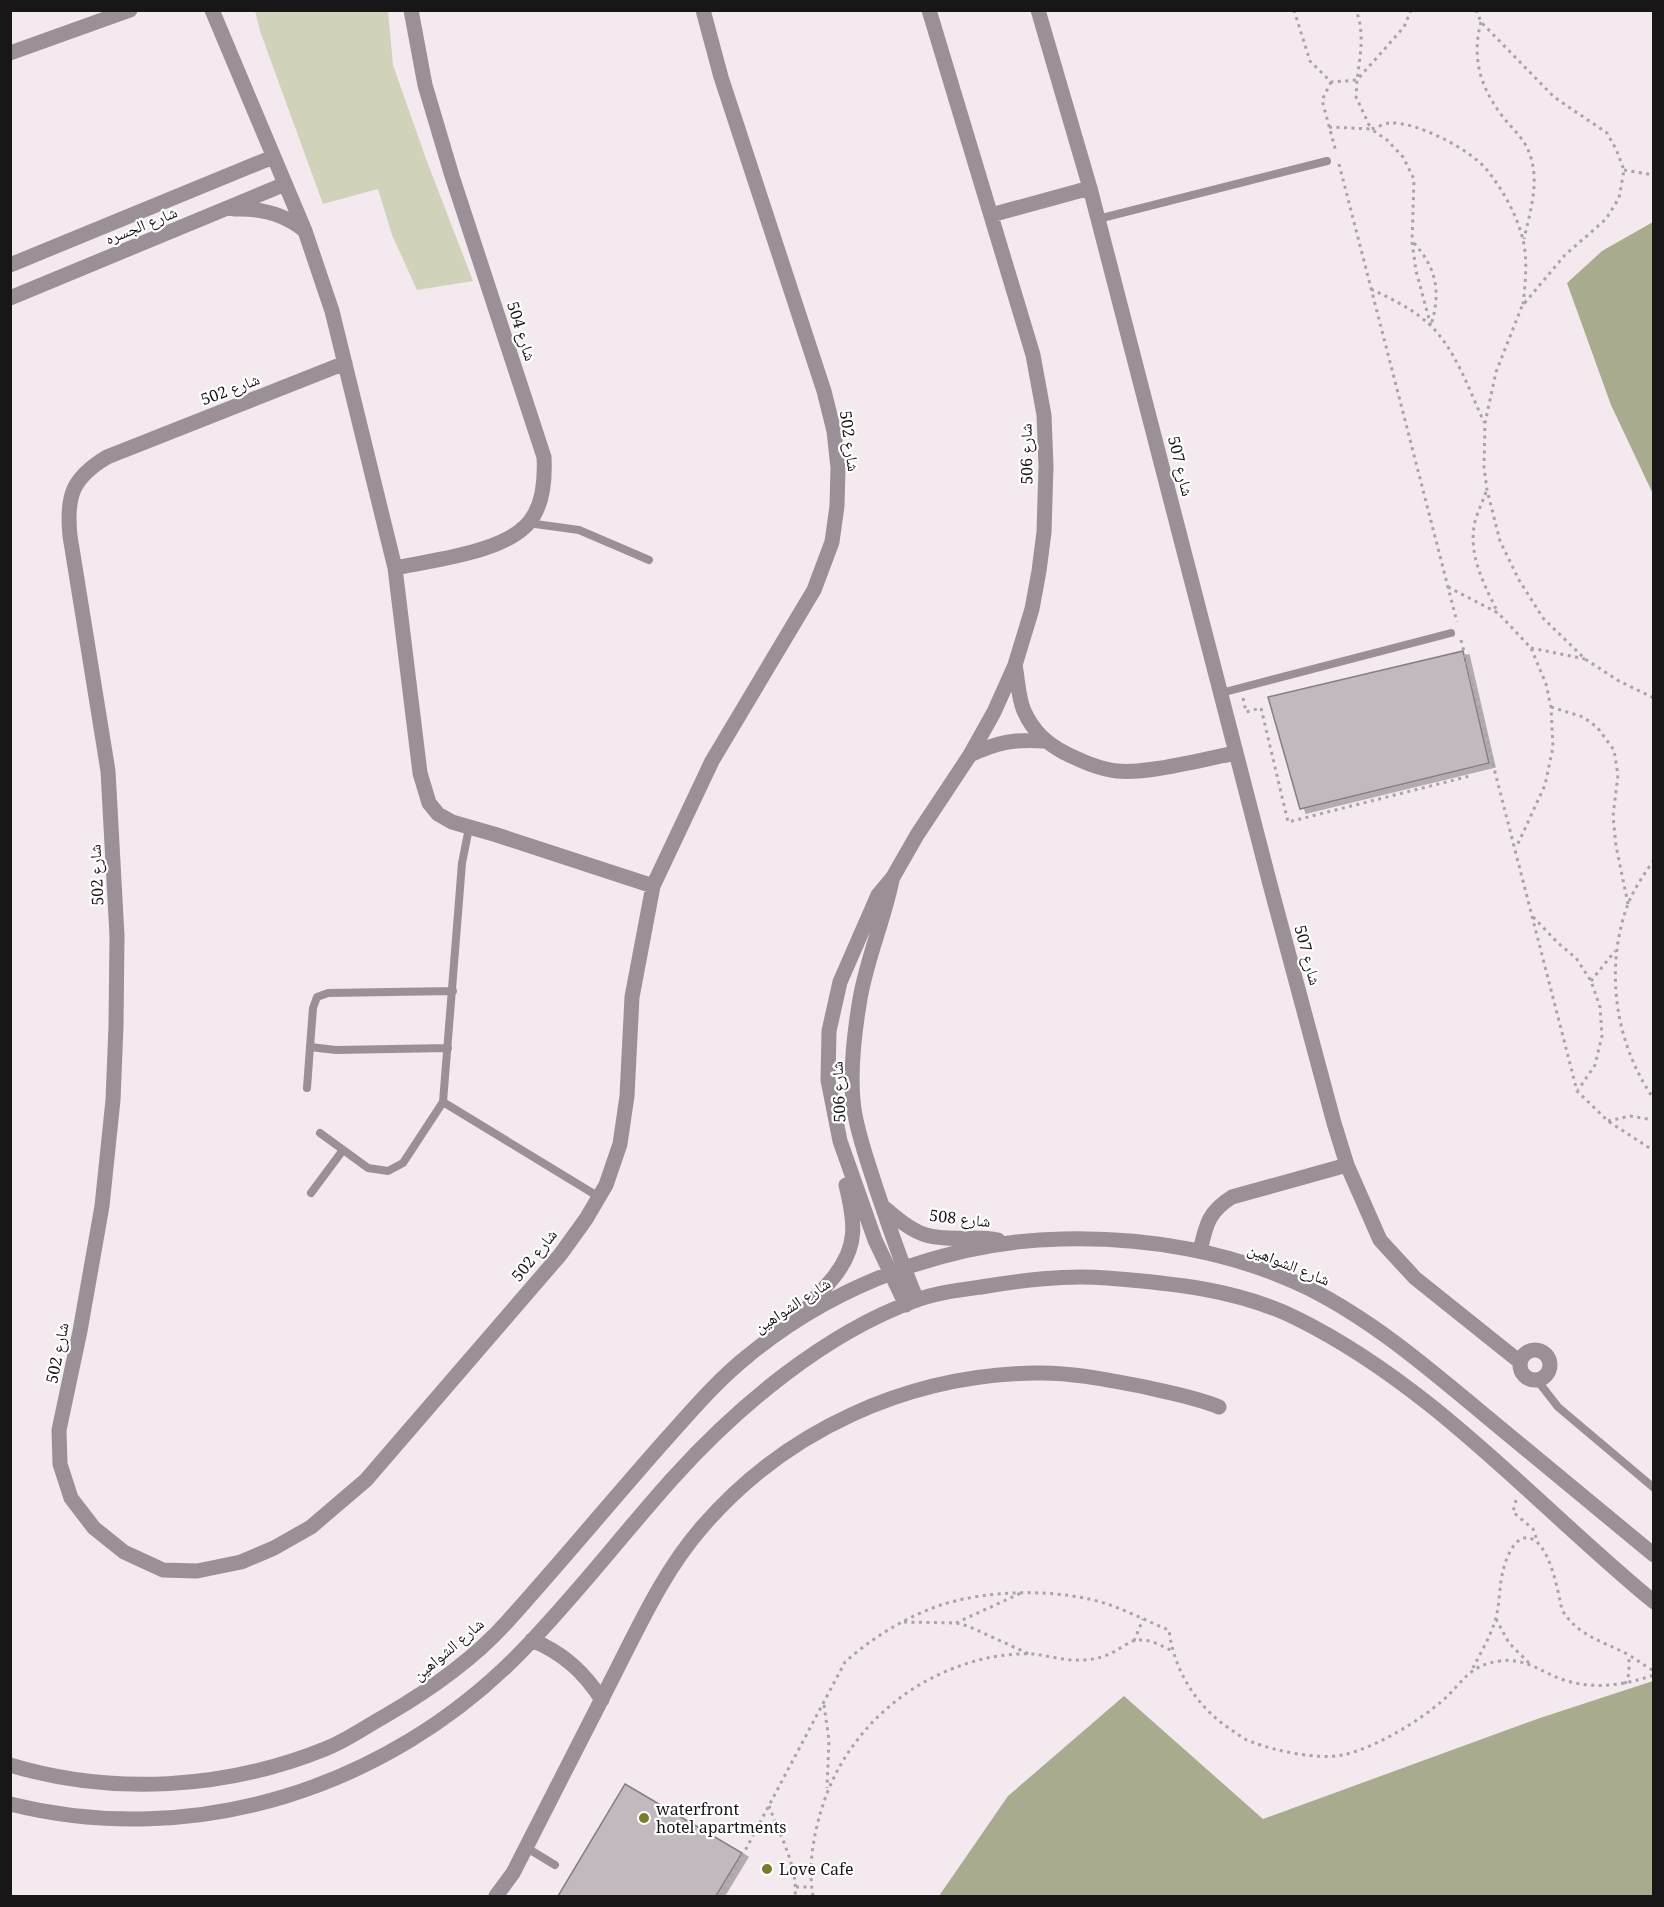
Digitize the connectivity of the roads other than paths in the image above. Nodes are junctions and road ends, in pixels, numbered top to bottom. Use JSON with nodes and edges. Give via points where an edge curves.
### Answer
{"nodes":[{"id":1,"x":130,"y":10,"type":"edge"},
{"id":2,"x":212,"y":10,"type":"edge"},
{"id":3,"x":411,"y":10,"type":"edge"},
{"id":4,"x":703,"y":10,"type":"edge"},
{"id":5,"x":929,"y":10,"type":"edge"},
{"id":6,"x":1038,"y":10,"type":"edge"},
{"id":7,"x":10,"y":54,"type":"edge"},
{"id":8,"x":273,"y":158,"type":"junction"},
{"id":9,"x":1327,"y":161,"type":"dead end"},
{"id":10,"x":285,"y":184,"type":"junction"},
{"id":11,"x":1090,"y":188,"type":"junction"},
{"id":12,"x":228,"y":209,"type":"junction"},
{"id":13,"x":991,"y":215,"type":"junction"},
{"id":14,"x":1098,"y":219,"type":"junction"},
{"id":15,"x":305,"y":231,"type":"junction"},
{"id":16,"x":10,"y":265,"type":"edge"},
{"id":17,"x":10,"y":298,"type":"edge"},
{"id":18,"x":345,"y":363,"type":"junction"},
{"id":19,"x":528,"y":523,"type":"junction"},
{"id":20,"x":649,"y":560,"type":"dead end"},
{"id":21,"x":395,"y":568,"type":"junction"},
{"id":22,"x":1450,"y":633,"type":"dead end"},
{"id":23,"x":1015,"y":665,"type":"junction"},
{"id":24,"x":1221,"y":693,"type":"junction"},
{"id":25,"x":1044,"y":741,"type":"junction"},
{"id":26,"x":1236,"y":753,"type":"junction"},
{"id":27,"x":970,"y":755,"type":"junction"},
{"id":28,"x":469,"y":828,"type":"junction"},
{"id":29,"x":893,"y":877,"type":"junction"},
{"id":30,"x":652,"y":886,"type":"junction"},
{"id":31,"x":453,"y":991,"type":"junction"},
{"id":32,"x":310,"y":1047,"type":"junction"},
{"id":33,"x":448,"y":1048,"type":"junction"},
{"id":34,"x":307,"y":1088,"type":"dead end"},
{"id":35,"x":443,"y":1102,"type":"junction"},
{"id":36,"x":320,"y":1133,"type":"dead end"},
{"id":37,"x":343,"y":1150,"type":"junction"},
{"id":38,"x":846,"y":1158,"type":"junction"},
{"id":39,"x":1347,"y":1165,"type":"junction"},
{"id":40,"x":311,"y":1193,"type":"dead end"},
{"id":41,"x":599,"y":1197,"type":"junction"},
{"id":42,"x":882,"y":1206,"type":"junction"},
{"id":43,"x":1006,"y":1244,"type":"junction"},
{"id":44,"x":1200,"y":1251,"type":"junction"},
{"id":45,"x":897,"y":1272,"type":"junction"},
{"id":46,"x":912,"y":1302,"type":"junction"},
{"id":47,"x":801,"y":1318,"type":"junction"},
{"id":48,"x":1520,"y":1362,"type":"junction"},
{"id":49,"x":1536,"y":1380,"type":"junction"},
{"id":50,"x":1219,"y":1407,"type":"dead end"},
{"id":51,"x":1653,"y":1488,"type":"edge"},
{"id":52,"x":1653,"y":1555,"type":"edge"},
{"id":53,"x":1653,"y":1602,"type":"edge"},
{"id":54,"x":532,"y":1640,"type":"junction"},
{"id":55,"x":602,"y":1700,"type":"junction"},
{"id":56,"x":10,"y":1765,"type":"edge"},
{"id":57,"x":10,"y":1804,"type":"edge"},
{"id":58,"x":527,"y":1848,"type":"junction"},
{"id":59,"x":555,"y":1865,"type":"dead end"},
{"id":60,"x":496,"y":1896,"type":"edge"}],
"edges":[{"from":1,"to":7,"type":"street"},
{"from":2,"to":8,"type":"street"},
{"from":3,"to":19,"type":"street","name":"شارع 504","via":[[425,85],[544,457],[541,497]]},
{"from":4,"to":30,"type":"street","name":"شارع 502","via":[[721,77],[824,391],[834,431],[837,506],[832,543],[814,590],[712,761]]},
{"from":5,"to":13,"type":"street","name":"شارع 506"},
{"from":6,"to":11,"type":"street","name":"شارع 507"},
{"from":8,"to":10,"type":"street"},
{"from":8,"to":16,"type":"street","name":"شارع الجسره"},
{"from":9,"to":14,"type":"lane"},
{"from":10,"to":12,"type":"street","name":"شارع الجسره"},
{"from":10,"to":15,"type":"street"},
{"from":11,"to":13,"type":"street"},
{"from":11,"to":14,"type":"street","name":"شارع 507"},
{"from":12,"to":15,"type":"street","via":[[268,211]]},
{"from":12,"to":17,"type":"street","name":"شارع الجسره"},
{"from":13,"to":23,"type":"street","name":"شارع 506","via":[[1033,355],[1044,415],[1044,532],[1032,609]]},
{"from":14,"to":24,"type":"street","name":"شارع 507"},
{"from":15,"to":18,"type":"street"},
{"from":18,"to":21,"type":"street"},
{"from":18,"to":41,"type":"street","name":"شارع 502","via":[[106,457],[78,480],[72,495],[68,512],[70,536],[108,771],[117,936],[113,1100],[102,1206],[59,1430],[60,1464],[72,1498],[94,1528],[124,1552],[163,1570],[197,1572],[241,1562],[311,1527],[366,1480],[560,1255]]},
{"from":19,"to":20,"type":"lane","via":[[579,530]]},
{"from":19,"to":21,"type":"street","name":"شارع 504","via":[[509,539],[486,549]]},
{"from":21,"to":28,"type":"street","via":[[424,789],[438,814]]},
{"from":22,"to":24,"type":"lane"},
{"from":23,"to":25,"type":"street","via":[[1023,708]]},
{"from":23,"to":27,"type":"street","name":"شارع 506"},
{"from":24,"to":26,"type":"street","name":"شارع 507"},
{"from":25,"to":26,"type":"street","via":[[1079,760],[1119,771]]},
{"from":25,"to":27,"type":"street","via":[[1014,740]]},
{"from":26,"to":39,"type":"street","name":"شارع 507"},
{"from":27,"to":29,"type":"street","name":"شارع 506"},
{"from":28,"to":30,"type":"street"},
{"from":28,"to":31,"type":"lane","via":[[462,863]]},
{"from":29,"to":38,"type":"street","name":"شارع 506","via":[[879,895],[850,957],[829,1031],[829,1090]]},
{"from":29,"to":42,"type":"street","name":"شارع 506","via":[[860,999],[853,1074],[858,1133]]},
{"from":30,"to":41,"type":"street","name":"شارع 502","via":[[632,997],[627,1096],[620,1144]]},
{"from":31,"to":32,"type":"lane","via":[[328,993],[317,997]]},
{"from":31,"to":33,"type":"lane"},
{"from":32,"to":33,"type":"lane"},
{"from":32,"to":34,"type":"lane"},
{"from":33,"to":35,"type":"lane"},
{"from":35,"to":37,"type":"lane","via":[[395,1168],[368,1168]]},
{"from":35,"to":41,"type":"lane"},
{"from":36,"to":37,"type":"lane"},
{"from":37,"to":40,"type":"lane"},
{"from":38,"to":45,"type":"street","name":"شارع 506","via":[[875,1240]]},
{"from":38,"to":47,"type":"street","name":"شارع 506","via":[[845,1178],[853,1219],[851,1247],[841,1267]]},
{"from":39,"to":44,"type":"street","via":[[1232,1197],[1209,1217]]},
{"from":39,"to":48,"type":"street","name":"شارع 507","via":[[1380,1240],[1415,1278]]},
{"from":42,"to":43,"type":"street","name":"شارع 508","via":[[924,1234]]},
{"from":42,"to":45,"type":"street","name":"شارع 506"},
{"from":43,"to":44,"type":"street","name":"شارع الشواهين","via":[[1098,1238]]},
{"from":43,"to":45,"type":"street","name":"شارع الشواهين","via":[[940,1257]]},
{"from":44,"to":52,"type":"street","name":"شارع الشواهين","via":[[1304,1287],[1385,1335]]},
{"from":45,"to":46,"type":"street","name":"شارع 506"},
{"from":45,"to":47,"type":"street","name":"شارع الشواهين","via":[[844,1293]]},
{"from":46,"to":53,"type":"street","via":[[1034,1278],[1084,1276],[1208,1289],[1295,1317],[1418,1396],[1520,1481]]},
{"from":46,"to":54,"type":"street","via":[[863,1323],[750,1402],[676,1474]]},
{"from":47,"to":56,"type":"street","name":"شارع الشواهين","via":[[745,1358],[720,1382],[505,1624],[465,1663],[425,1693],[338,1743],[268,1768],[174,1783],[100,1783],[53,1777]]},
{"from":48,"to":49,"type":"street","via":[[1527,1378]]},
{"from":48,"to":49,"type":"street","via":[[1524,1353],[1543,1352],[1550,1368],[1545,1377]]},
{"from":49,"to":51,"type":"lane","via":[[1558,1407]]},
{"from":50,"to":55,"type":"street","via":[[1200,1399],[1124,1383],[1037,1373],[940,1383],[845,1417],[804,1438],[764,1467],[702,1527],[661,1587]]},
{"from":54,"to":55,"type":"street","via":[[551,1648],[582,1672]]},
{"from":54,"to":57,"type":"street","via":[[433,1727],[380,1759],[287,1796],[174,1819],[141,1820],[83,1817]]},
{"from":55,"to":58,"type":"street"},
{"from":58,"to":59,"type":"lane"},
{"from":58,"to":60,"type":"street"}]}
